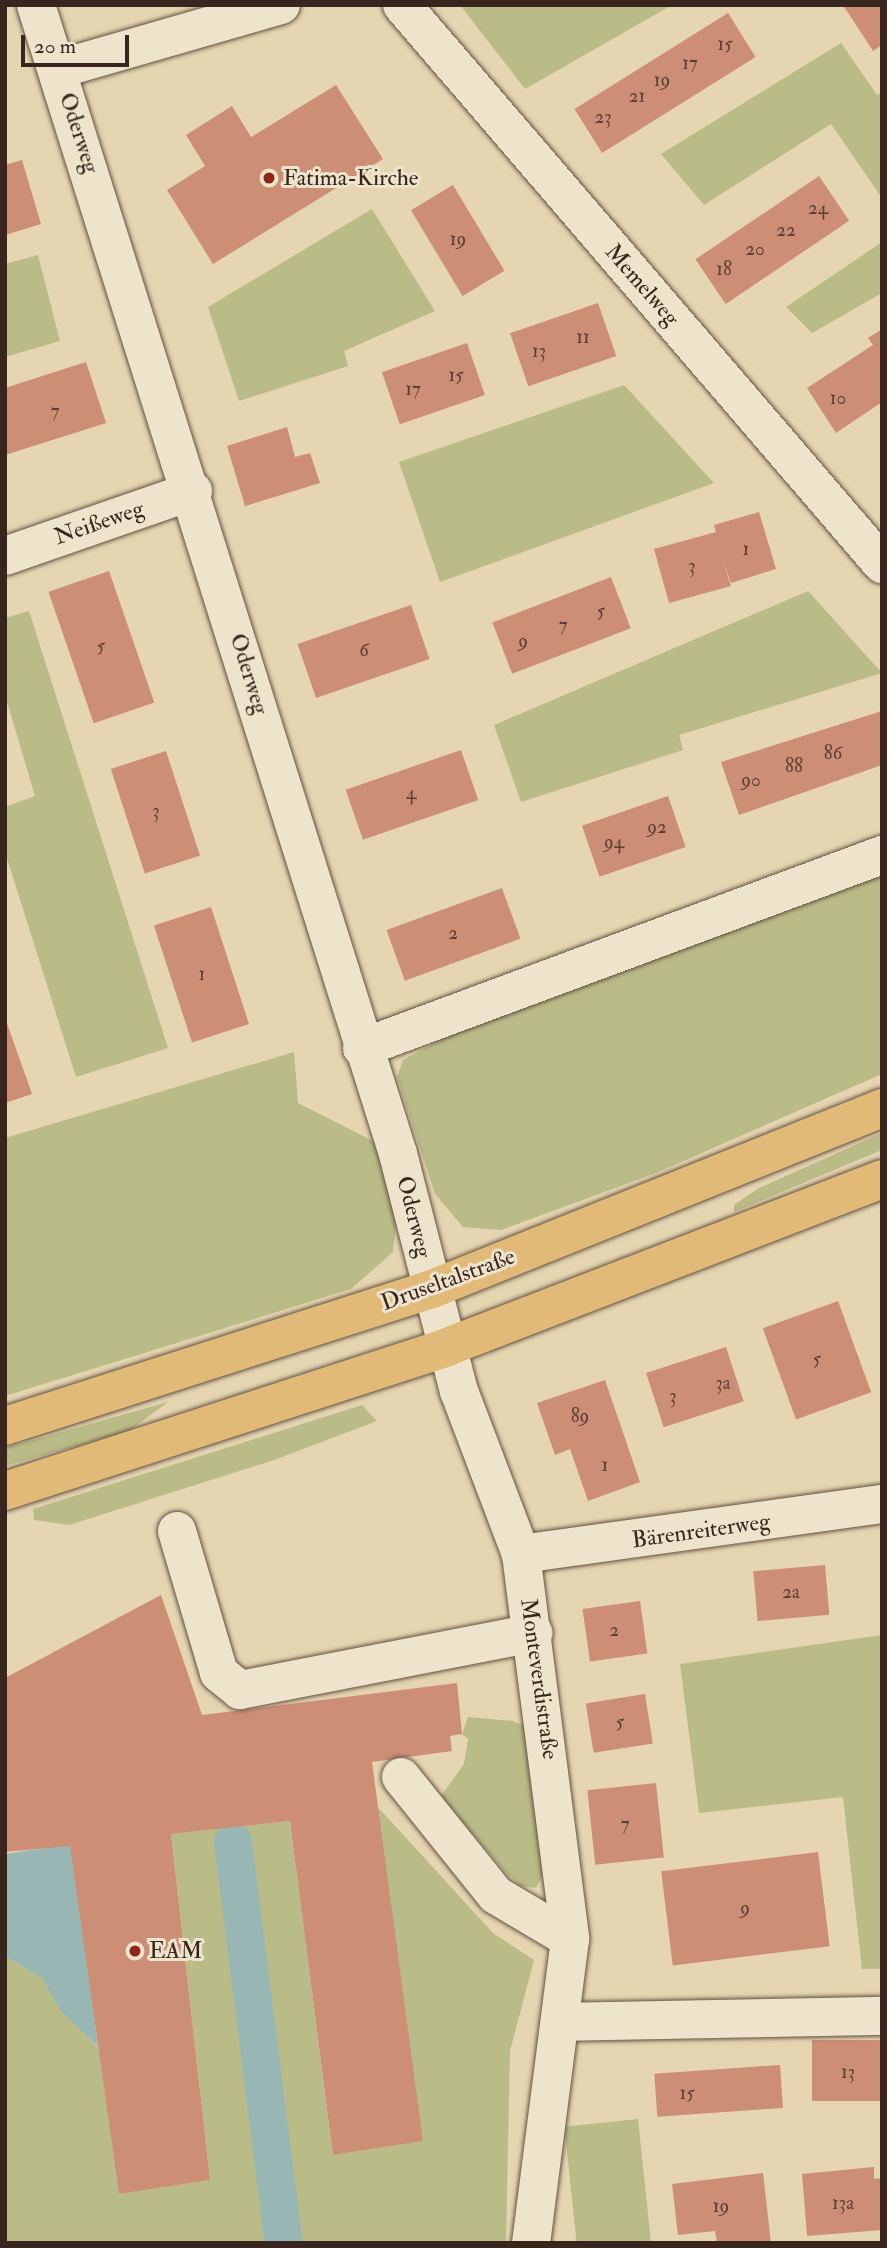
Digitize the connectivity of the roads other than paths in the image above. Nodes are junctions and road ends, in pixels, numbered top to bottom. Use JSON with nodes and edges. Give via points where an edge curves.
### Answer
{"nodes":[{"id":1,"x":36,"y":5,"type":"edge"},
{"id":2,"x":281,"y":5,"type":"edge"},
{"id":3,"x":402,"y":5,"type":"edge"},
{"id":4,"x":59,"y":69,"type":"junction"},
{"id":5,"x":193,"y":491,"type":"junction"},
{"id":6,"x":5,"y":556,"type":"edge"},
{"id":7,"x":882,"y":564,"type":"edge"},
{"id":8,"x":882,"y":856,"type":"edge"},
{"id":9,"x":362,"y":1048,"type":"junction"},
{"id":10,"x":882,"y":1108,"type":"edge"},
{"id":11,"x":882,"y":1179,"type":"edge"},
{"id":12,"x":432,"y":1289,"type":"junction"},
{"id":13,"x":447,"y":1348,"type":"junction"},
{"id":14,"x":5,"y":1426,"type":"edge"},
{"id":15,"x":5,"y":1491,"type":"edge"},
{"id":16,"x":882,"y":1504,"type":"edge"},
{"id":17,"x":177,"y":1531,"type":"dead end"},
{"id":18,"x":521,"y":1554,"type":"junction"},
{"id":19,"x":534,"y":1633,"type":"junction"},
{"id":20,"x":401,"y":1777,"type":"dead end"},
{"id":21,"x":570,"y":1939,"type":"junction"},
{"id":22,"x":882,"y":2015,"type":"edge"},
{"id":23,"x":561,"y":2022,"type":"junction"},
{"id":24,"x":530,"y":2243,"type":"edge"}],
"edges":[{"from":1,"to":4,"type":"street","name":"Oderweg"},
{"from":2,"to":4,"type":"street"},
{"from":3,"to":7,"type":"street","name":"Memelweg"},
{"from":4,"to":5,"type":"street","name":"Oderweg"},
{"from":5,"to":6,"type":"street","name":"Neißeweg"},
{"from":5,"to":9,"type":"street","name":"Oderweg"},
{"from":8,"to":9,"type":"street"},
{"from":9,"to":12,"type":"street","name":"Oderweg","via":[[398,1154]]},
{"from":10,"to":12,"type":"main road","name":"Druseltalstraße"},
{"from":11,"to":13,"type":"main road"},
{"from":12,"to":13,"type":"street","name":"Oderweg"},
{"from":12,"to":14,"type":"main road","name":"Druseltalstraße"},
{"from":13,"to":15,"type":"main road"},
{"from":13,"to":18,"type":"street","name":"Monteverdistraße"},
{"from":16,"to":18,"type":"street","name":"Bärenreiterweg"},
{"from":17,"to":19,"type":"street","via":[[219,1673],[240,1690]]},
{"from":18,"to":19,"type":"street","name":"Monteverdistraße"},
{"from":19,"to":21,"type":"street","name":"Monteverdistraße"},
{"from":20,"to":21,"type":"street","via":[[496,1895]]},
{"from":21,"to":23,"type":"street","name":"Monteverdistraße"},
{"from":22,"to":23,"type":"street"},
{"from":23,"to":24,"type":"street","name":"Monteverdistraße"}]}
